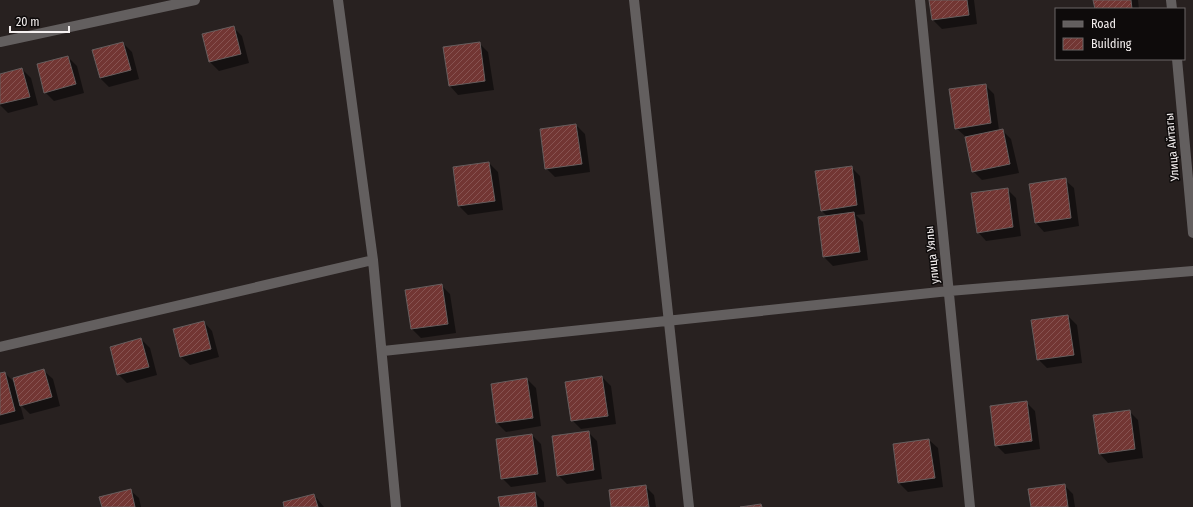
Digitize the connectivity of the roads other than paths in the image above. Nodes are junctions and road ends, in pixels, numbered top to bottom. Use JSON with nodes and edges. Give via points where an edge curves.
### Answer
{"nodes":[{"id":1,"x":195,"y":0,"type":"edge"},
{"id":2,"x":338,"y":0,"type":"edge"},
{"id":3,"x":634,"y":0,"type":"edge"},
{"id":4,"x":920,"y":0,"type":"edge"},
{"id":5,"x":0,"y":42,"type":"edge"},
{"id":6,"x":1177,"y":60,"type":"edge"},
{"id":7,"x":1193,"y":233,"type":"edge"},
{"id":8,"x":373,"y":260,"type":"junction"},
{"id":9,"x":1193,"y":271,"type":"edge"},
{"id":10,"x":949,"y":291,"type":"junction"},
{"id":11,"x":669,"y":322,"type":"junction"},
{"id":12,"x":0,"y":347,"type":"edge"},
{"id":13,"x":383,"y":351,"type":"junction"},
{"id":14,"x":396,"y":507,"type":"edge"},
{"id":15,"x":689,"y":507,"type":"edge"},
{"id":16,"x":970,"y":507,"type":"edge"}],
"edges":[{"from":1,"to":5,"type":"street"},
{"from":2,"to":8,"type":"street"},
{"from":3,"to":11,"type":"street"},
{"from":4,"to":10,"type":"street","name":"улица Уялы"},
{"from":6,"to":7,"type":"street","name":"Улица Айтагы"},
{"from":8,"to":12,"type":"street"},
{"from":8,"to":13,"type":"street"},
{"from":9,"to":10,"type":"street"},
{"from":10,"to":11,"type":"street"},
{"from":10,"to":16,"type":"street","name":"улица Уялы"},
{"from":11,"to":13,"type":"street"},
{"from":11,"to":15,"type":"street"},
{"from":13,"to":14,"type":"street"}]}
